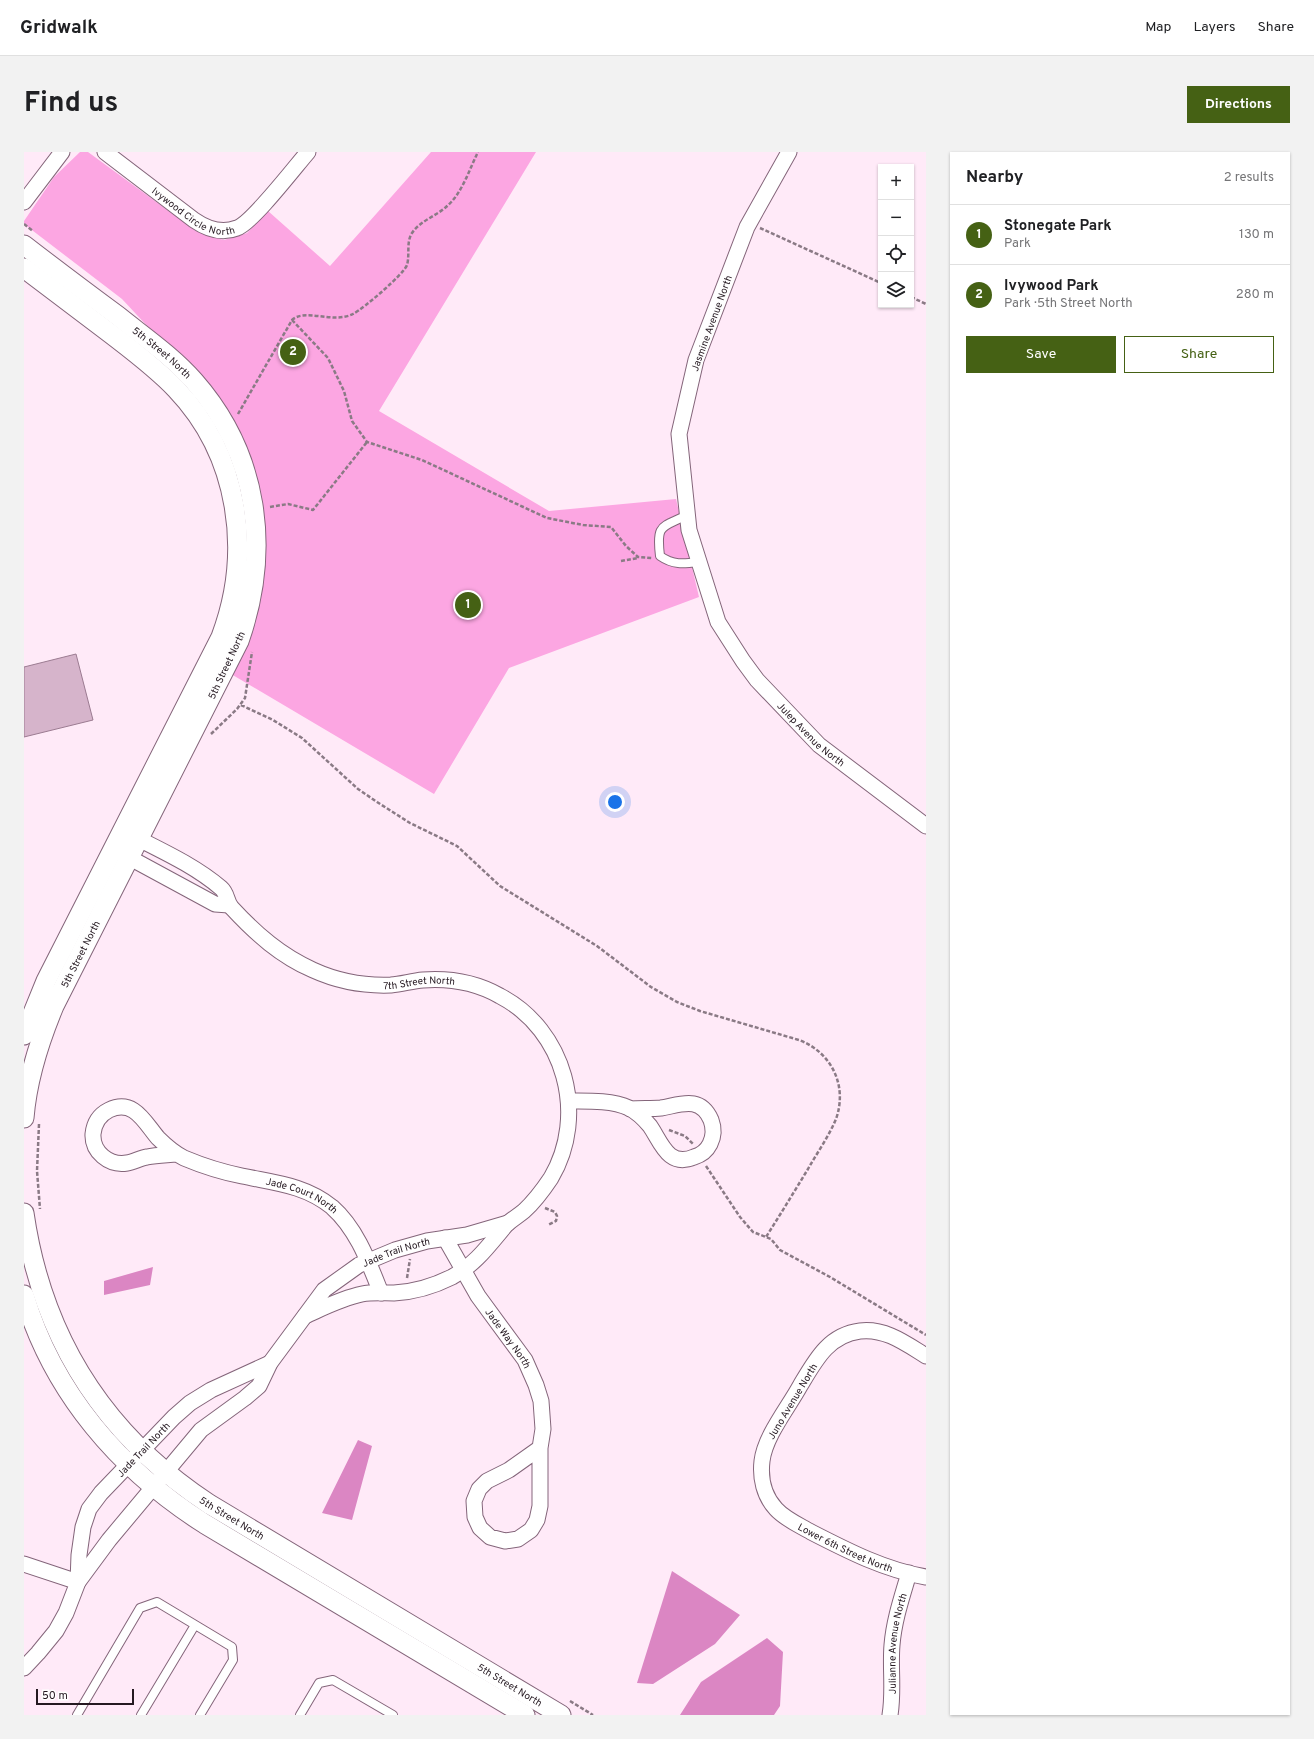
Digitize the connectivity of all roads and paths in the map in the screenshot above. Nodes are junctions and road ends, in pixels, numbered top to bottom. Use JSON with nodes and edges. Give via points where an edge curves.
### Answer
{"nodes":[{"id":1,"x":62,"y":152,"type":"edge"},
{"id":2,"x":105,"y":152,"type":"edge"},
{"id":3,"x":308,"y":152,"type":"edge"},
{"id":4,"x":478,"y":152,"type":"edge"},
{"id":5,"x":789,"y":152,"type":"edge"},
{"id":6,"x":24,"y":202,"type":"edge"},
{"id":7,"x":749,"y":223,"type":"junction"},
{"id":8,"x":24,"y":224,"type":"edge"},
{"id":9,"x":31,"y":240,"type":"edge"},
{"id":10,"x":24,"y":268,"type":"edge"},
{"id":11,"x":878,"y":282,"type":"edge"},
{"id":12,"x":914,"y":298,"type":"edge"},
{"id":13,"x":926,"y":304,"type":"edge"},
{"id":14,"x":292,"y":320,"type":"junction"},
{"id":15,"x":234,"y":409,"type":"dead end"},
{"id":16,"x":238,"y":414,"type":"junction"},
{"id":17,"x":241,"y":420,"type":"dead end"},
{"id":18,"x":367,"y":442,"type":"junction"},
{"id":19,"x":269,"y":500,"type":"dead end"},
{"id":20,"x":270,"y":507,"type":"junction"},
{"id":21,"x":271,"y":511,"type":"dead end"},
{"id":22,"x":687,"y":515,"type":"junction"},
{"id":23,"x":660,"y":556,"type":"junction"},
{"id":24,"x":638,"y":558,"type":"junction"},
{"id":25,"x":621,"y":561,"type":"dead end"},
{"id":26,"x":698,"y":562,"type":"junction"},
{"id":27,"x":718,"y":622,"type":"joint"},
{"id":28,"x":253,"y":648,"type":"dead end"},
{"id":29,"x":240,"y":705,"type":"junction"},
{"id":30,"x":208,"y":739,"type":"dead end"},
{"id":31,"x":926,"y":826,"type":"edge"},
{"id":32,"x":131,"y":835,"type":"junction"},
{"id":33,"x":121,"y":853,"type":"junction"},
{"id":34,"x":229,"y":905,"type":"junction"},
{"id":35,"x":24,"y":1035,"type":"edge"},
{"id":36,"x":569,"y":1101,"type":"junction"},
{"id":37,"x":630,"y":1108,"type":"junction"},
{"id":38,"x":32,"y":1119,"type":"edge"},
{"id":39,"x":664,"y":1129,"type":"dead end"},
{"id":40,"x":696,"y":1148,"type":"dead end"},
{"id":41,"x":177,"y":1154,"type":"junction"},
{"id":42,"x":704,"y":1161,"type":"dead end"},
{"id":43,"x":542,"y":1205,"type":"dead end"},
{"id":44,"x":32,"y":1214,"type":"edge"},
{"id":45,"x":508,"y":1223,"type":"junction"},
{"id":46,"x":548,"y":1225,"type":"dead end"},
{"id":47,"x":766,"y":1237,"type":"junction"},
{"id":48,"x":445,"y":1238,"type":"junction"},
{"id":49,"x":411,"y":1256,"type":"dead end"},
{"id":50,"x":368,"y":1260,"type":"junction"},
{"id":51,"x":462,"y":1271,"type":"junction"},
{"id":52,"x":406,"y":1281,"type":"dead end"},
{"id":53,"x":381,"y":1293,"type":"junction"},
{"id":54,"x":24,"y":1296,"type":"edge"},
{"id":55,"x":305,"y":1316,"type":"junction"},
{"id":56,"x":926,"y":1335,"type":"edge"},
{"id":57,"x":926,"y":1356,"type":"edge"},
{"id":58,"x":270,"y":1363,"type":"junction"},
{"id":59,"x":540,"y":1448,"type":"junction"},
{"id":60,"x":142,"y":1451,"type":"junction"},
{"id":61,"x":128,"y":1465,"type":"junction"},
{"id":62,"x":165,"y":1472,"type":"junction"},
{"id":63,"x":153,"y":1488,"type":"junction"},
{"id":64,"x":772,"y":1505,"type":"joint"},
{"id":65,"x":24,"y":1564,"type":"edge"},
{"id":66,"x":909,"y":1573,"type":"junction"},
{"id":67,"x":926,"y":1577,"type":"edge"},
{"id":68,"x":78,"y":1582,"type":"junction"},
{"id":69,"x":195,"y":1625,"type":"junction"},
{"id":70,"x":24,"y":1668,"type":"edge"},
{"id":71,"x":76,"y":1715,"type":"edge"},
{"id":72,"x":140,"y":1715,"type":"edge"},
{"id":73,"x":200,"y":1715,"type":"edge"},
{"id":74,"x":300,"y":1715,"type":"edge"},
{"id":75,"x":393,"y":1715,"type":"edge"},
{"id":76,"x":525,"y":1715,"type":"edge"},
{"id":77,"x":561,"y":1715,"type":"edge"},
{"id":78,"x":890,"y":1715,"type":"edge"}],
"edges":[{"from":1,"to":6,"type":"street"},
{"from":2,"to":3,"type":"street","name":"Ivywood Circle North","via":[[194,220],[207,228],[224,231],[238,228],[250,219]]},
{"from":4,"to":14,"type":"path","via":[[452,202],[413,232],[409,241],[407,265],[402,273],[354,314],[340,318],[300,315]]},
{"from":5,"to":7,"type":"street","name":"Jasmine Avenue North"},
{"from":7,"to":11,"type":"path"},
{"from":7,"to":22,"type":"street","name":"Jasmine Avenue North","via":[[696,360],[679,434]]},
{"from":8,"to":9,"type":"path"},
{"from":9,"to":32,"type":"street","name":"5th Street North","via":[[156,346],[193,381],[223,420],[233,441],[254,510],[257,532],[256,572],[242,631],[230,660]]},
{"from":10,"to":32,"type":"street","name":"5th Street North","via":[[144,360],[176,389],[192,407],[214,443],[228,478],[234,504],[238,535],[233,600],[213,654]]},
{"from":12,"to":13,"type":"path"},
{"from":14,"to":16,"type":"path"},
{"from":14,"to":18,"type":"path","via":[[328,358],[344,391],[352,421]]},
{"from":15,"to":16,"type":"path"},
{"from":16,"to":17,"type":"path"},
{"from":18,"to":20,"type":"path","via":[[313,510],[288,504]]},
{"from":18,"to":24,"type":"path","via":[[422,460],[547,518],[611,527]]},
{"from":19,"to":20,"type":"path"},
{"from":20,"to":21,"type":"path"},
{"from":22,"to":23,"type":"lane","via":[[667,523],[661,529],[658,538]]},
{"from":22,"to":26,"type":"street","name":"Jasmine Avenue North"},
{"from":23,"to":24,"type":"path"},
{"from":23,"to":26,"type":"lane","via":[[670,563],[684,565]]},
{"from":24,"to":25,"type":"path"},
{"from":26,"to":27,"type":"street","name":"Jasmine Avenue North"},
{"from":27,"to":31,"type":"street","name":"Julep Avenue North","via":[[757,680],[819,745]]},
{"from":28,"to":29,"type":"path","via":[[247,690]]},
{"from":29,"to":30,"type":"path"},
{"from":29,"to":47,"type":"path","via":[[273,720],[302,738],[376,802],[410,823],[457,846],[500,886],[597,946],[651,987],[677,1002],[700,1011],[799,1040],[822,1055],[833,1068],[839,1084],[840,1102],[836,1118],[796,1190]]},
{"from":32,"to":33,"type":"street","name":"5th Street North"},
{"from":32,"to":34,"type":"street","name":"7th Street North","via":[[209,878],[225,891]]},
{"from":33,"to":34,"type":"street","via":[[215,904]]},
{"from":33,"to":35,"type":"street","name":"5th Street North","via":[[46,981]]},
{"from":33,"to":38,"type":"street","name":"5th Street North","via":[[51,1013],[39,1047],[28,1090]]},
{"from":34,"to":36,"type":"street","name":"7th Street North","via":[[248,926],[274,948],[322,974],[372,984],[392,985],[426,980],[458,981],[501,996],[529,1017],[548,1041],[563,1073]]},
{"from":36,"to":37,"type":"street","via":[[610,1103]]},
{"from":36,"to":45,"type":"street","name":"Jade Trail North","via":[[565,1141],[553,1174],[537,1198]]},
{"from":37,"to":37,"type":"street","via":[[646,1122],[661,1147],[671,1156],[680,1159],[693,1158],[704,1151],[710,1143],[713,1130],[710,1119],[706,1112],[694,1104],[682,1102],[659,1108]]},
{"from":38,"to":44,"type":"path","via":[[37,1171]]},
{"from":39,"to":40,"type":"path","via":[[687,1137]]},
{"from":41,"to":41,"type":"street","name":"Jade Court North","via":[[159,1139],[141,1115],[129,1108],[120,1107],[107,1111],[100,1116],[95,1126],[93,1138],[97,1150],[102,1157],[114,1163]]},
{"from":41,"to":50,"type":"street","name":"Jade Court North","via":[[223,1172],[286,1184],[311,1194],[331,1207],[343,1219]]},
{"from":42,"to":47,"type":"path","via":[[744,1223],[753,1232]]},
{"from":43,"to":46,"type":"path","via":[[557,1215],[556,1220]]},
{"from":44,"to":60,"type":"street","name":"5th Street North","via":[[31,1254],[58,1334],[92,1392],[121,1430]]},
{"from":45,"to":48,"type":"street","name":"Jade Trail North","via":[[472,1234]]},
{"from":45,"to":51,"type":"street","name":"Jade Trail North","via":[[484,1253]]},
{"from":47,"to":56,"type":"path","via":[[780,1250],[830,1276]]},
{"from":48,"to":50,"type":"street","name":"Jade Trail North","via":[[404,1247]]},
{"from":48,"to":51,"type":"street","name":"Jade Way North"},
{"from":49,"to":52,"type":"path"},
{"from":50,"to":53,"type":"street","name":"Jade Court North"},
{"from":50,"to":55,"type":"street","name":"Jade Trail North","via":[[324,1290]]},
{"from":51,"to":53,"type":"street","name":"Jade Trail North","via":[[419,1290]]},
{"from":51,"to":59,"type":"street","name":"Jade Way North","via":[[529,1367],[542,1408],[543,1429]]},
{"from":53,"to":55,"type":"street","name":"Jade Trail North","via":[[347,1298]]},
{"from":54,"to":61,"type":"street","name":"5th Street North","via":[[47,1354],[73,1399]]},
{"from":55,"to":58,"type":"street","name":"Jade Trail North"},
{"from":57,"to":64,"type":"street","name":"Juno Avenue North","via":[[891,1335],[871,1330],[842,1336],[823,1350],[770,1438],[763,1455],[761,1470],[765,1491]]},
{"from":58,"to":60,"type":"street","name":"Jade Trail North","via":[[197,1398],[174,1417]]},
{"from":58,"to":62,"type":"street","name":"Jade Trail North","via":[[259,1386],[207,1424]]},
{"from":59,"to":59,"type":"street","name":"Jade Way North","via":[[509,1470],[487,1481],[479,1489],[474,1501],[475,1517],[480,1528],[490,1537],[505,1541],[518,1539],[536,1524],[540,1506]]},
{"from":60,"to":61,"type":"street","name":"Jade Trail North"},
{"from":60,"to":62,"type":"street","name":"5th Street North"},
{"from":61,"to":63,"type":"street","name":"5th Street North"},
{"from":61,"to":68,"type":"street","name":"Jade Trail North","via":[[100,1493],[87,1515],[80,1542]]},
{"from":62,"to":63,"type":"street","name":"Jade Trail North"},
{"from":62,"to":77,"type":"street","name":"5th Street North","via":[[209,1504]]},
{"from":63,"to":68,"type":"street","name":"Jade Trail North"},
{"from":63,"to":76,"type":"street","name":"5th Street North","via":[[205,1524]]},
{"from":64,"to":66,"type":"street","name":"Lower 6th Street North","via":[[789,1520],[843,1549]]},
{"from":65,"to":68,"type":"street"},
{"from":66,"to":67,"type":"street","name":"Lower 6th Street North"},
{"from":66,"to":78,"type":"street","name":"Julianne Avenue North","via":[[894,1627]]},
{"from":68,"to":70,"type":"street","name":"Jade Trail North","via":[[56,1631]]},
{"from":69,"to":71,"type":"lane","via":[[157,1602],[140,1608]]},
{"from":69,"to":72,"type":"lane"},
{"from":69,"to":73,"type":"lane","via":[[232,1647],[233,1660]]},
{"from":74,"to":75,"type":"lane","via":[[319,1683],[333,1680]]}]}
